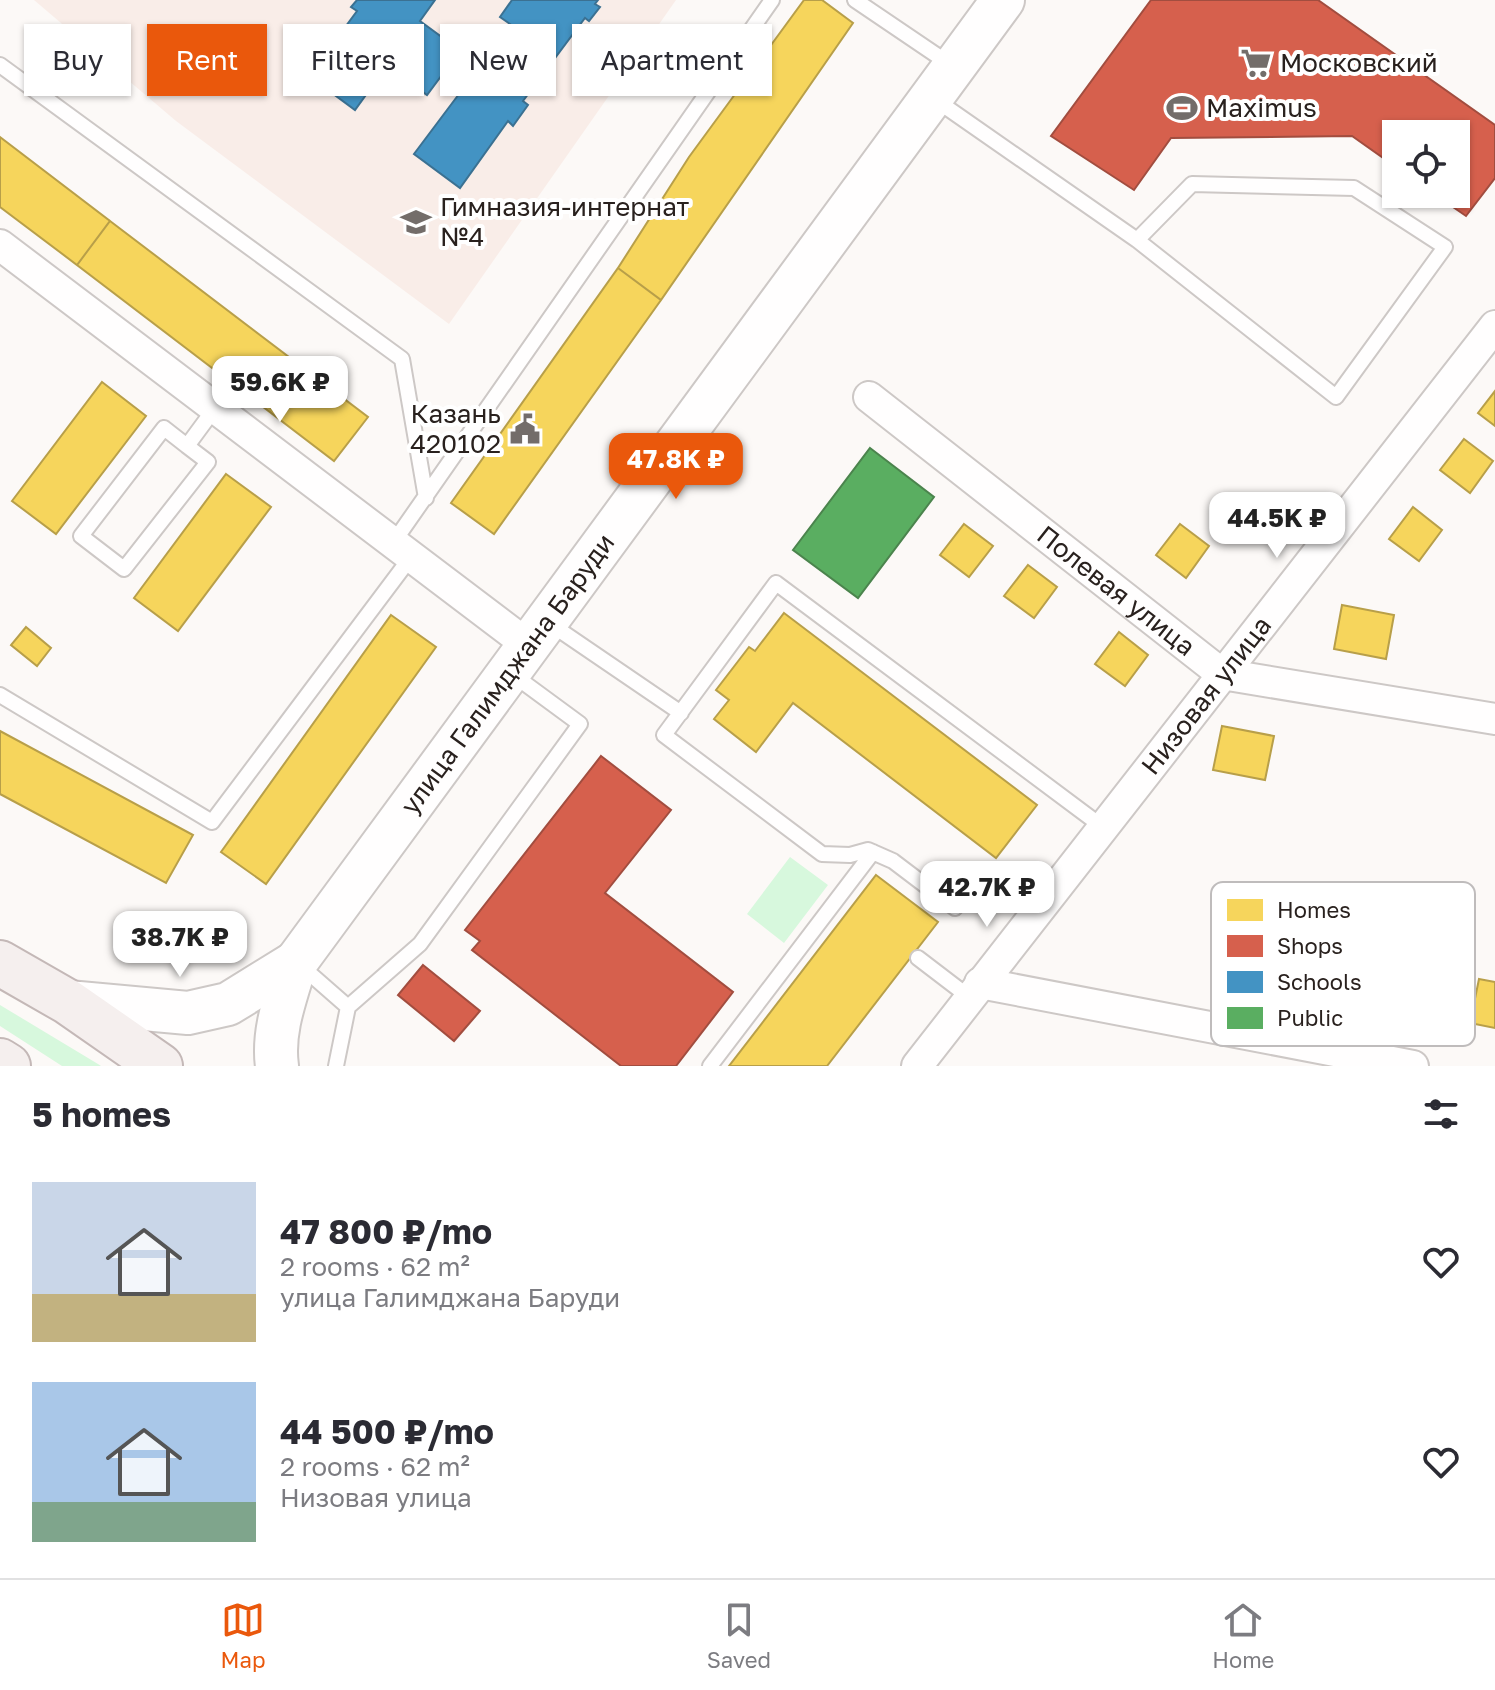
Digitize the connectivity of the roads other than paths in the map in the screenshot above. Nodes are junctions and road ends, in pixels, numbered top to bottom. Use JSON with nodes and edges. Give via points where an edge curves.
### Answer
{"nodes":[{"id":1,"x":772,"y":0,"type":"edge"},
{"id":2,"x":855,"y":0,"type":"edge"},
{"id":3,"x":1003,"y":0,"type":"edge"},
{"id":4,"x":0,"y":65,"type":"edge"},
{"id":5,"x":942,"y":82,"type":"junction"},
{"id":6,"x":1137,"y":240,"type":"junction"},
{"id":7,"x":0,"y":245,"type":"edge"},
{"id":8,"x":1495,"y":326,"type":"edge"},
{"id":9,"x":869,"y":397,"type":"dead end"},
{"id":10,"x":215,"y":408,"type":"junction"},
{"id":11,"x":187,"y":446,"type":"junction"},
{"id":12,"x":426,"y":498,"type":"junction"},
{"id":13,"x":402,"y":550,"type":"junction"},
{"id":14,"x":527,"y":646,"type":"junction"},
{"id":15,"x":1222,"y":674,"type":"junction"},
{"id":16,"x":0,"y":695,"type":"edge"},
{"id":17,"x":681,"y":713,"type":"junction"},
{"id":18,"x":1495,"y":719,"type":"edge"},
{"id":19,"x":1104,"y":828,"type":"junction"},
{"id":20,"x":873,"y":852,"type":"junction"},
{"id":21,"x":955,"y":908,"type":"dead end"},
{"id":22,"x":918,"y":958,"type":"dead end"},
{"id":23,"x":296,"y":962,"type":"junction"},
{"id":24,"x":0,"y":963,"type":"edge"},
{"id":25,"x":974,"y":990,"type":"junction"},
{"id":26,"x":68,"y":1002,"type":"junction"},
{"id":27,"x":348,"y":1007,"type":"junction"},
{"id":28,"x":1211,"y":1031,"type":"edge"},
{"id":29,"x":1297,"y":1046,"type":"edge"},
{"id":30,"x":0,"y":1061,"type":"edge"},
{"id":31,"x":8,"y":1066,"type":"edge"},
{"id":32,"x":160,"y":1066,"type":"edge"},
{"id":33,"x":277,"y":1066,"type":"edge"},
{"id":34,"x":336,"y":1066,"type":"edge"},
{"id":35,"x":710,"y":1066,"type":"edge"},
{"id":36,"x":917,"y":1066,"type":"edge"},
{"id":37,"x":1413,"y":1066,"type":"edge"}],
"edges":[{"from":1,"to":12,"type":"lane"},
{"from":2,"to":5,"type":"lane"},
{"from":3,"to":5,"type":"street","name":"улица Галимджана Баруди"},
{"from":4,"to":12,"type":"lane","via":[[402,359]]},
{"from":5,"to":6,"type":"lane","via":[[996,140]]},
{"from":5,"to":14,"type":"street","name":"улица Галимджана Баруди"},
{"from":6,"to":6,"type":"lane","via":[[1336,397],[1445,247],[1354,188],[1325,187],[1192,184]]},
{"from":7,"to":10,"type":"street"},
{"from":8,"to":15,"type":"street","name":"Низовая улица"},
{"from":9,"to":15,"type":"street","name":"Полевая улица"},
{"from":10,"to":11,"type":"lane"},
{"from":10,"to":13,"type":"street"},
{"from":11,"to":11,"type":"lane","via":[[164,428],[81,536],[124,569],[208,462]]},
{"from":12,"to":13,"type":"lane"},
{"from":13,"to":14,"type":"street"},
{"from":13,"to":16,"type":"lane","via":[[212,822]]},
{"from":14,"to":17,"type":"lane"},
{"from":14,"to":23,"type":"street","name":"улица Галимджана Баруди"},
{"from":14,"to":27,"type":"lane","via":[[580,724],[420,944]]},
{"from":15,"to":18,"type":"street","name":"Полевая улица"},
{"from":15,"to":19,"type":"street","name":"Низовая улица"},
{"from":17,"to":19,"type":"lane","via":[[776,583]]},
{"from":17,"to":20,"type":"lane","via":[[664,735],[822,854]]},
{"from":19,"to":25,"type":"street","name":"Низовая улица"},
{"from":20,"to":21,"type":"lane"},
{"from":20,"to":35,"type":"lane"},
{"from":22,"to":25,"type":"lane"},
{"from":23,"to":26,"type":"street","name":"улица Галимджана Баруди","via":[[228,1004],[188,1013]]},
{"from":23,"to":27,"type":"lane"},
{"from":23,"to":33,"type":"street","name":"улица Галимджана Баруди","via":[[281,1013]]},
{"from":24,"to":26,"type":"main road"},
{"from":25,"to":28,"type":"street"},
{"from":25,"to":36,"type":"street","name":"Низовая улица"},
{"from":26,"to":32,"type":"main road"},
{"from":27,"to":34,"type":"lane"},
{"from":29,"to":37,"type":"street"},
{"from":30,"to":31,"type":"main road"}]}
